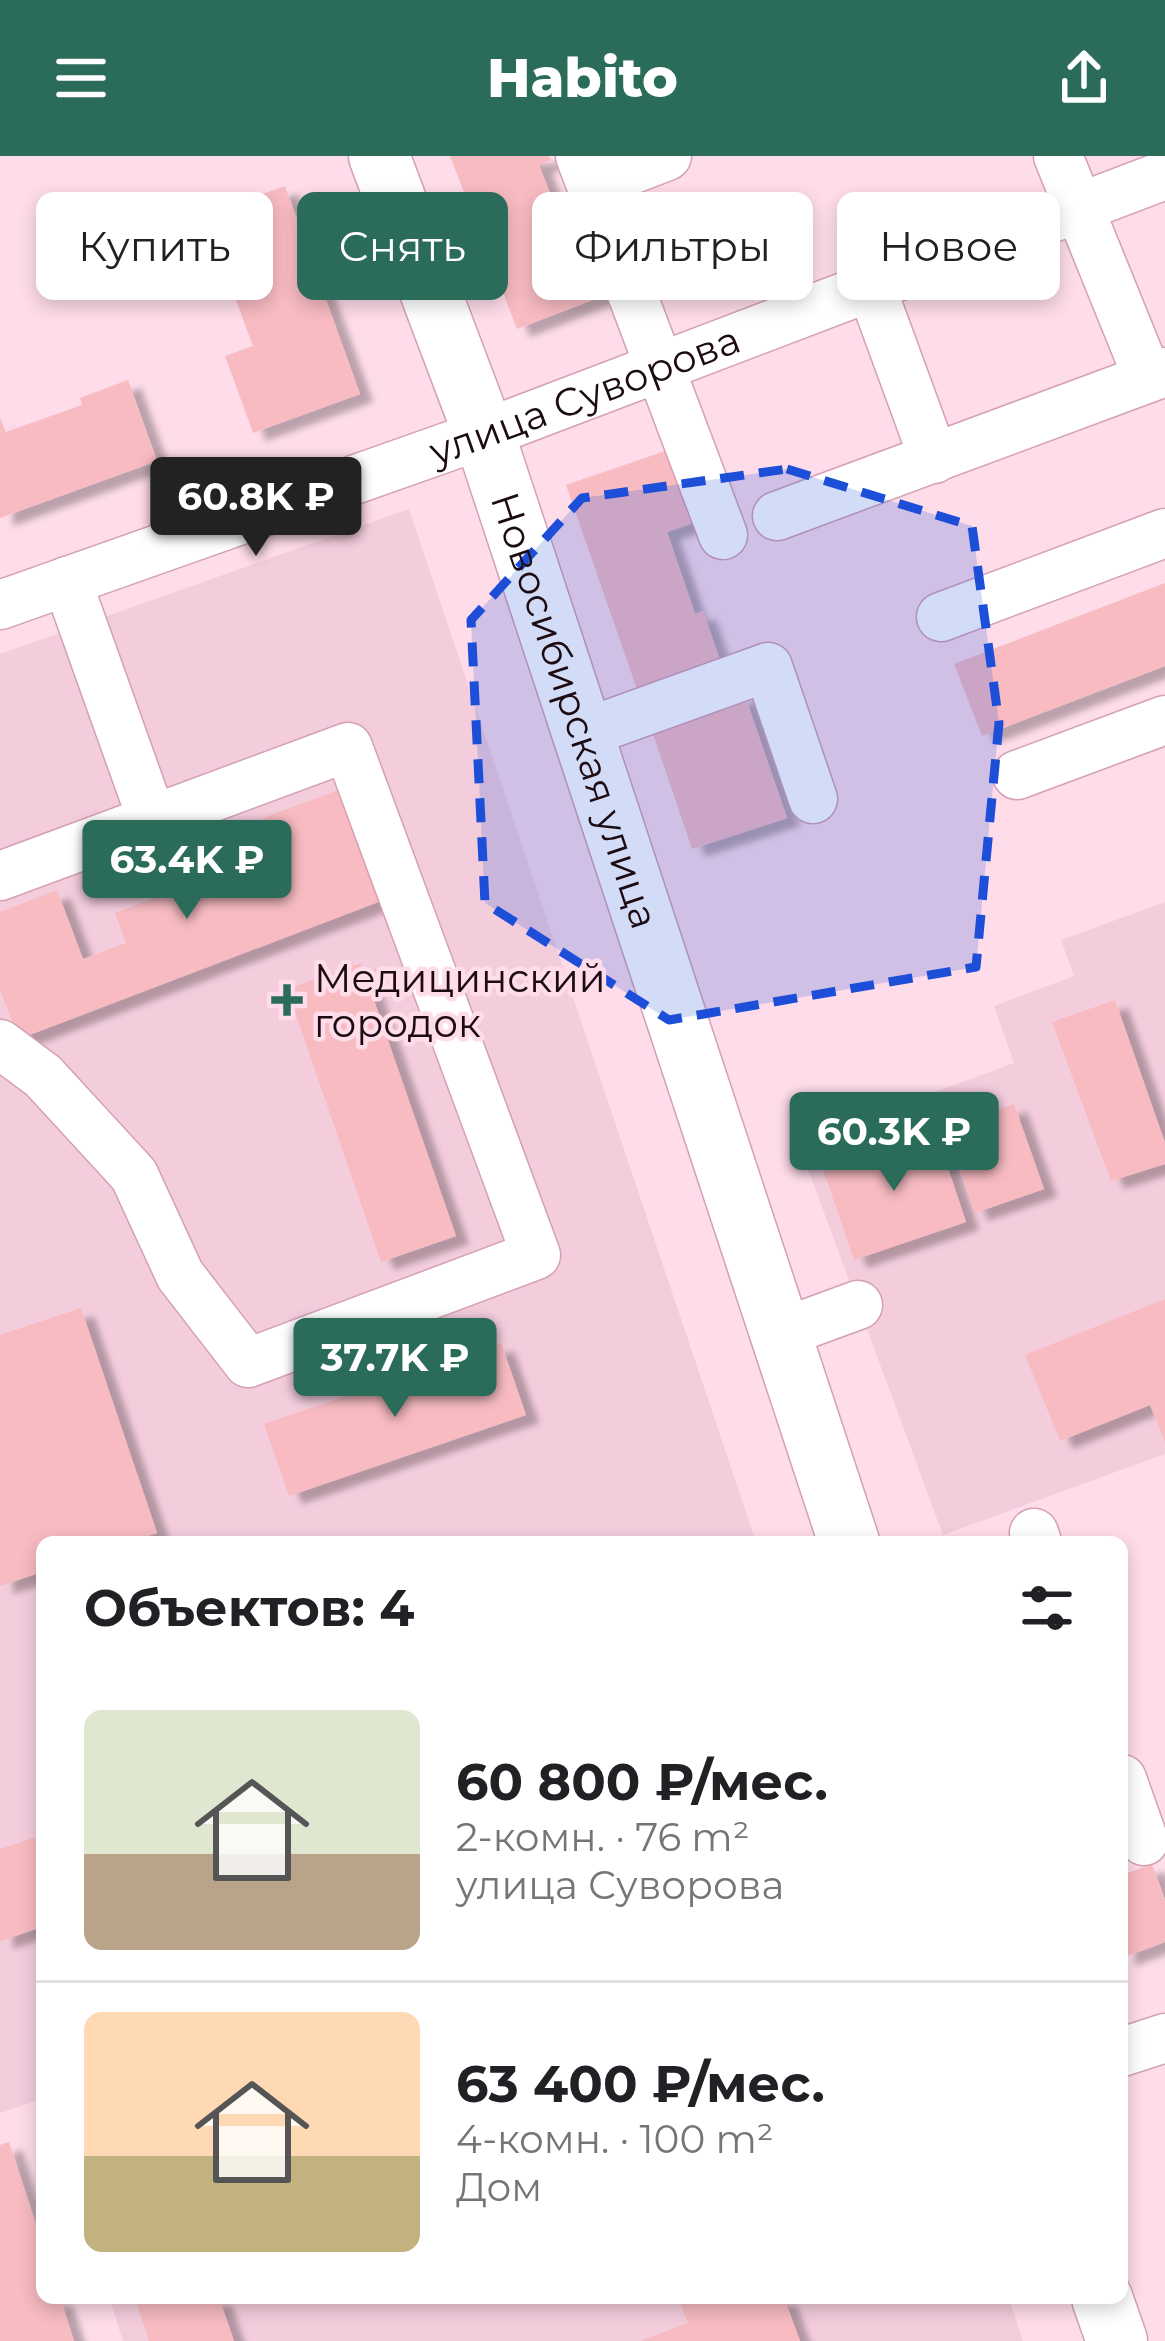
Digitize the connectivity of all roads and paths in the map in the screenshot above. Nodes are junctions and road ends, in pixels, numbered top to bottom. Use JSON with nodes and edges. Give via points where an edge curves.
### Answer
{"nodes":[{"id":1,"x":379,"y":156,"type":"edge"},
{"id":2,"x":667,"y":156,"type":"edge"},
{"id":3,"x":1058,"y":156,"type":"edge"},
{"id":4,"x":586,"y":171,"type":"edge"},
{"id":5,"x":1165,"y":175,"type":"edge"},
{"id":6,"x":1078,"y":208,"type":"junction"},
{"id":7,"x":1060,"y":215,"type":"edge"},
{"id":8,"x":837,"y":299,"type":"edge"},
{"id":9,"x":876,"y":300,"type":"edge"},
{"id":10,"x":661,"y":367,"type":"junction"},
{"id":11,"x":1157,"y":375,"type":"edge"},
{"id":12,"x":484,"y":434,"type":"junction"},
{"id":13,"x":934,"y":459,"type":"junction"},
{"id":14,"x":777,"y":516,"type":"dead end"},
{"id":15,"x":1165,"y":533,"type":"edge"},
{"id":16,"x":723,"y":535,"type":"dead end"},
{"id":17,"x":67,"y":581,"type":"junction"},
{"id":18,"x":0,"y":604,"type":"edge"},
{"id":19,"x":941,"y":617,"type":"dead end"},
{"id":20,"x":1165,"y":720,"type":"edge"},
{"id":21,"x":583,"y":734,"type":"junction"},
{"id":22,"x":1017,"y":775,"type":"dead end"},
{"id":23,"x":813,"y":799,"type":"dead end"},
{"id":24,"x":153,"y":822,"type":"junction"},
{"id":25,"x":0,"y":876,"type":"edge"},
{"id":26,"x":0,"y":1044,"type":"edge"},
{"id":27,"x":858,"y":1305,"type":"dead end"},
{"id":28,"x":779,"y":1334,"type":"junction"},
{"id":29,"x":847,"y":1536,"type":"edge"},
{"id":30,"x":1128,"y":1796,"type":"edge"},
{"id":31,"x":1144,"y":1841,"type":"dead end"},
{"id":32,"x":1165,"y":2038,"type":"edge"},
{"id":33,"x":1128,"y":2050,"type":"edge"},
{"id":34,"x":1104,"y":2304,"type":"edge"},
{"id":35,"x":1117,"y":2341,"type":"edge"}],
"edges":[{"from":1,"to":12,"type":"main road","name":"Новосибирская улица"},
{"from":2,"to":4,"type":"street"},
{"from":3,"to":6,"type":"street"},
{"from":4,"to":10,"type":"street"},
{"from":5,"to":6,"type":"street","name":"улица Суворова"},
{"from":6,"to":7,"type":"street","name":"улица Суворова"},
{"from":6,"to":11,"type":"street"},
{"from":8,"to":10,"type":"street","name":"улица Суворова"},
{"from":9,"to":13,"type":"street"},
{"from":10,"to":12,"type":"street","name":"улица Суворова"},
{"from":10,"to":16,"type":"street"},
{"from":11,"to":13,"type":"street"},
{"from":12,"to":17,"type":"street","name":"улица Суворова"},
{"from":12,"to":21,"type":"main road","name":"Новосибирская улица"},
{"from":13,"to":14,"type":"street"},
{"from":15,"to":19,"type":"street"},
{"from":17,"to":18,"type":"street","name":"улица Суворова"},
{"from":17,"to":24,"type":"street"},
{"from":20,"to":22,"type":"street"},
{"from":21,"to":23,"type":"street","via":[[768,667]]},
{"from":21,"to":28,"type":"main road","name":"Новосибирская улица"},
{"from":24,"to":25,"type":"street"},
{"from":24,"to":26,"type":"street","via":[[348,747],[536,1256],[248,1363],[180,1275],[134,1175],[44,1076]]},
{"from":27,"to":28,"type":"street"},
{"from":28,"to":29,"type":"main road","name":"Новосибирская улица"},
{"from":30,"to":31,"type":"street"},
{"from":32,"to":33,"type":"street"},
{"from":34,"to":35,"type":"main road"}]}
